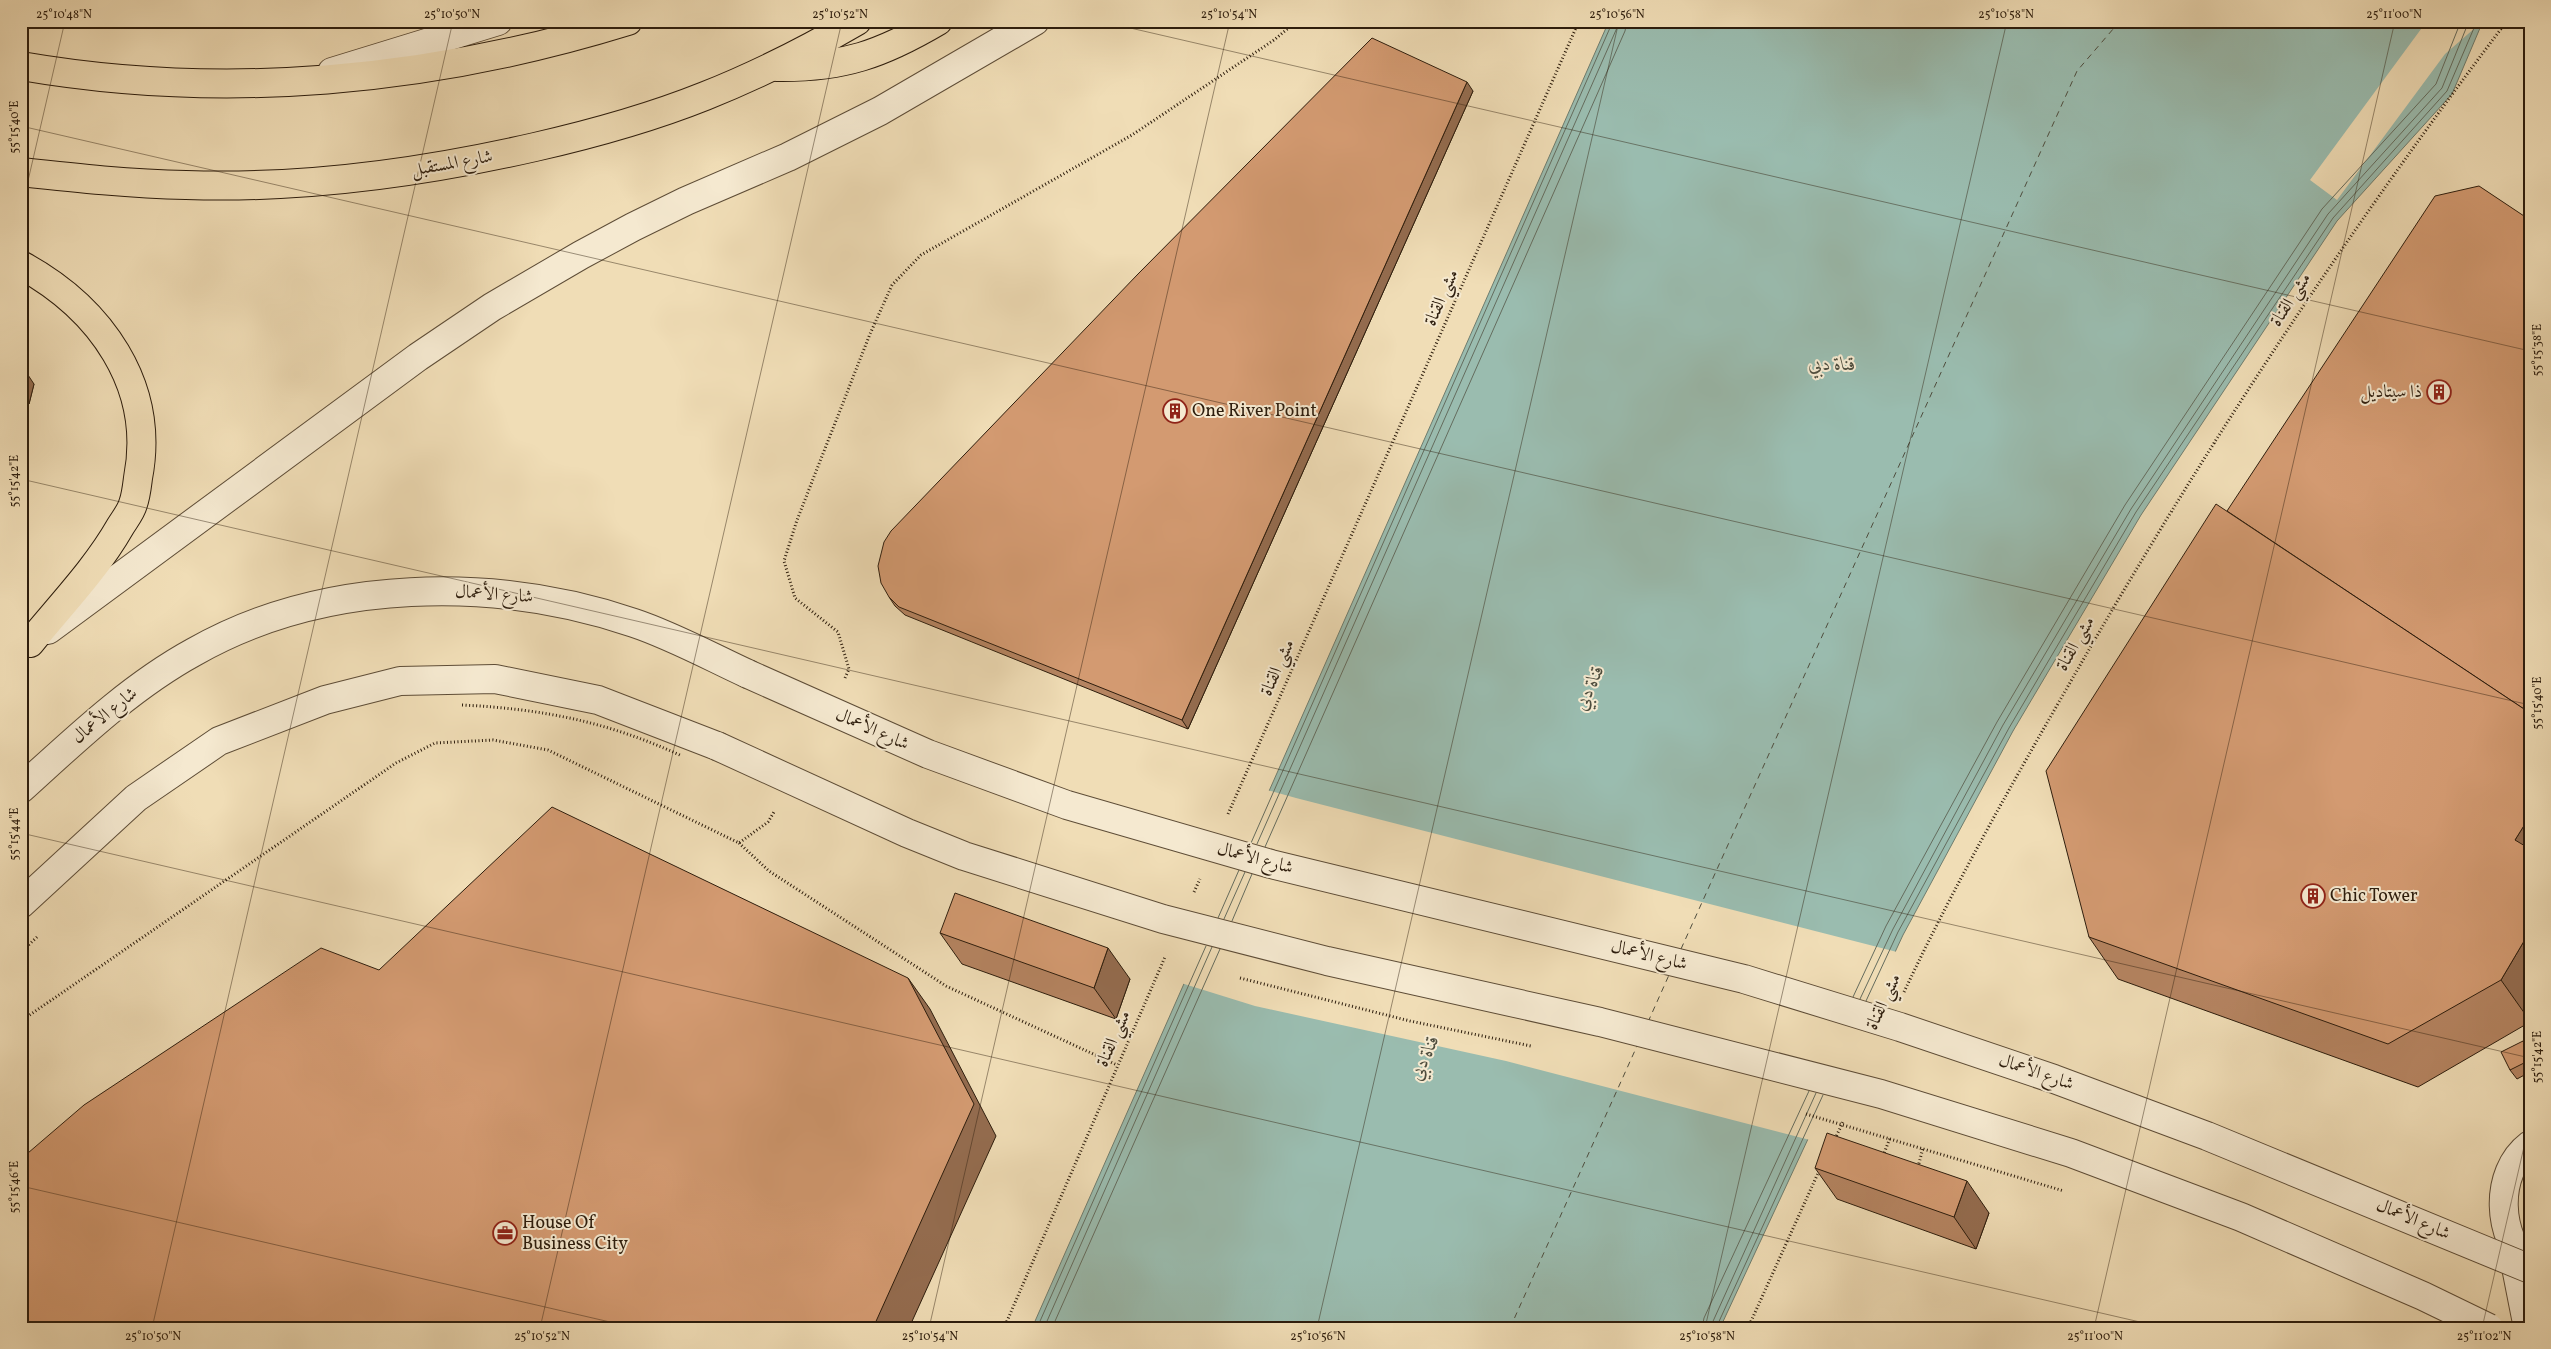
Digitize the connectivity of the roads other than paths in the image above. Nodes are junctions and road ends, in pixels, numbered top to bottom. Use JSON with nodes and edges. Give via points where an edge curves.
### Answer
{"nodes":[{"id":1,"x":498,"y":21,"type":"edge"},
{"id":2,"x":628,"y":21,"type":"edge"},
{"id":3,"x":857,"y":21,"type":"edge"},
{"id":4,"x":938,"y":21,"type":"edge"},
{"id":5,"x":1035,"y":21,"type":"edge"},
{"id":6,"x":21,"y":66,"type":"edge"},
{"id":7,"x":772,"y":67,"type":"junction"},
{"id":8,"x":298,"y":83,"type":"junction"},
{"id":9,"x":21,"y":172,"type":"edge"},
{"id":10,"x":21,"y":265,"type":"edge"},
{"id":11,"x":26,"y":646,"type":"edge"},
{"id":12,"x":21,"y":789,"type":"edge"},
{"id":13,"x":21,"y":904,"type":"edge"},
{"id":14,"x":2530,"y":1144,"type":"edge"},
{"id":15,"x":2512,"y":1243,"type":"junction"},
{"id":16,"x":2530,"y":1268,"type":"edge"},
{"id":17,"x":2489,"y":1328,"type":"edge"},
{"id":18,"x":2528,"y":1328,"type":"edge"}],
"edges":[{"from":1,"to":8,"type":"street"},
{"from":2,"to":8,"type":"main road","via":[[519,52],[418,70]]},
{"from":3,"to":7,"type":"main road","name":"شارع المستقبل"},
{"from":4,"to":7,"type":"main road","via":[[870,56],[813,66]]},
{"from":5,"to":11,"type":"street","via":[[880,112],[788,157],[686,201],[581,255],[492,307],[418,357]]},
{"from":6,"to":8,"type":"main road","via":[[75,75],[186,84]]},
{"from":7,"to":9,"type":"main road","name":"شارع المستقبل","via":[[705,96],[634,121],[470,162],[377,176],[282,184],[187,186]]},
{"from":10,"to":11,"type":"main road","via":[[45,278],[77,303],[103,334],[125,369],[139,407],[142,456],[133,504],[110,545]]},
{"from":12,"to":16,"type":"street","name":"شارع الأعمال","bridge":true,"via":[[119,703],[192,652],[235,630],[329,603],[415,591],[533,597],[636,623],[928,754],[1067,805],[1271,864],[1744,980],[1909,1030],[2207,1136]]},
{"from":13,"to":17,"type":"street","bridge":true,"via":[[136,798],[219,741],[325,700],[400,681],[495,679],[598,700],[717,746],[964,856],[1163,919],[1318,959],[1600,1022],[1881,1094],[2071,1153],[2241,1217]]},
{"from":14,"to":15,"type":"street","via":[[2512,1168],[2504,1192],[2504,1218]]},
{"from":15,"to":16,"type":"street"},
{"from":15,"to":18,"type":"street"}]}
